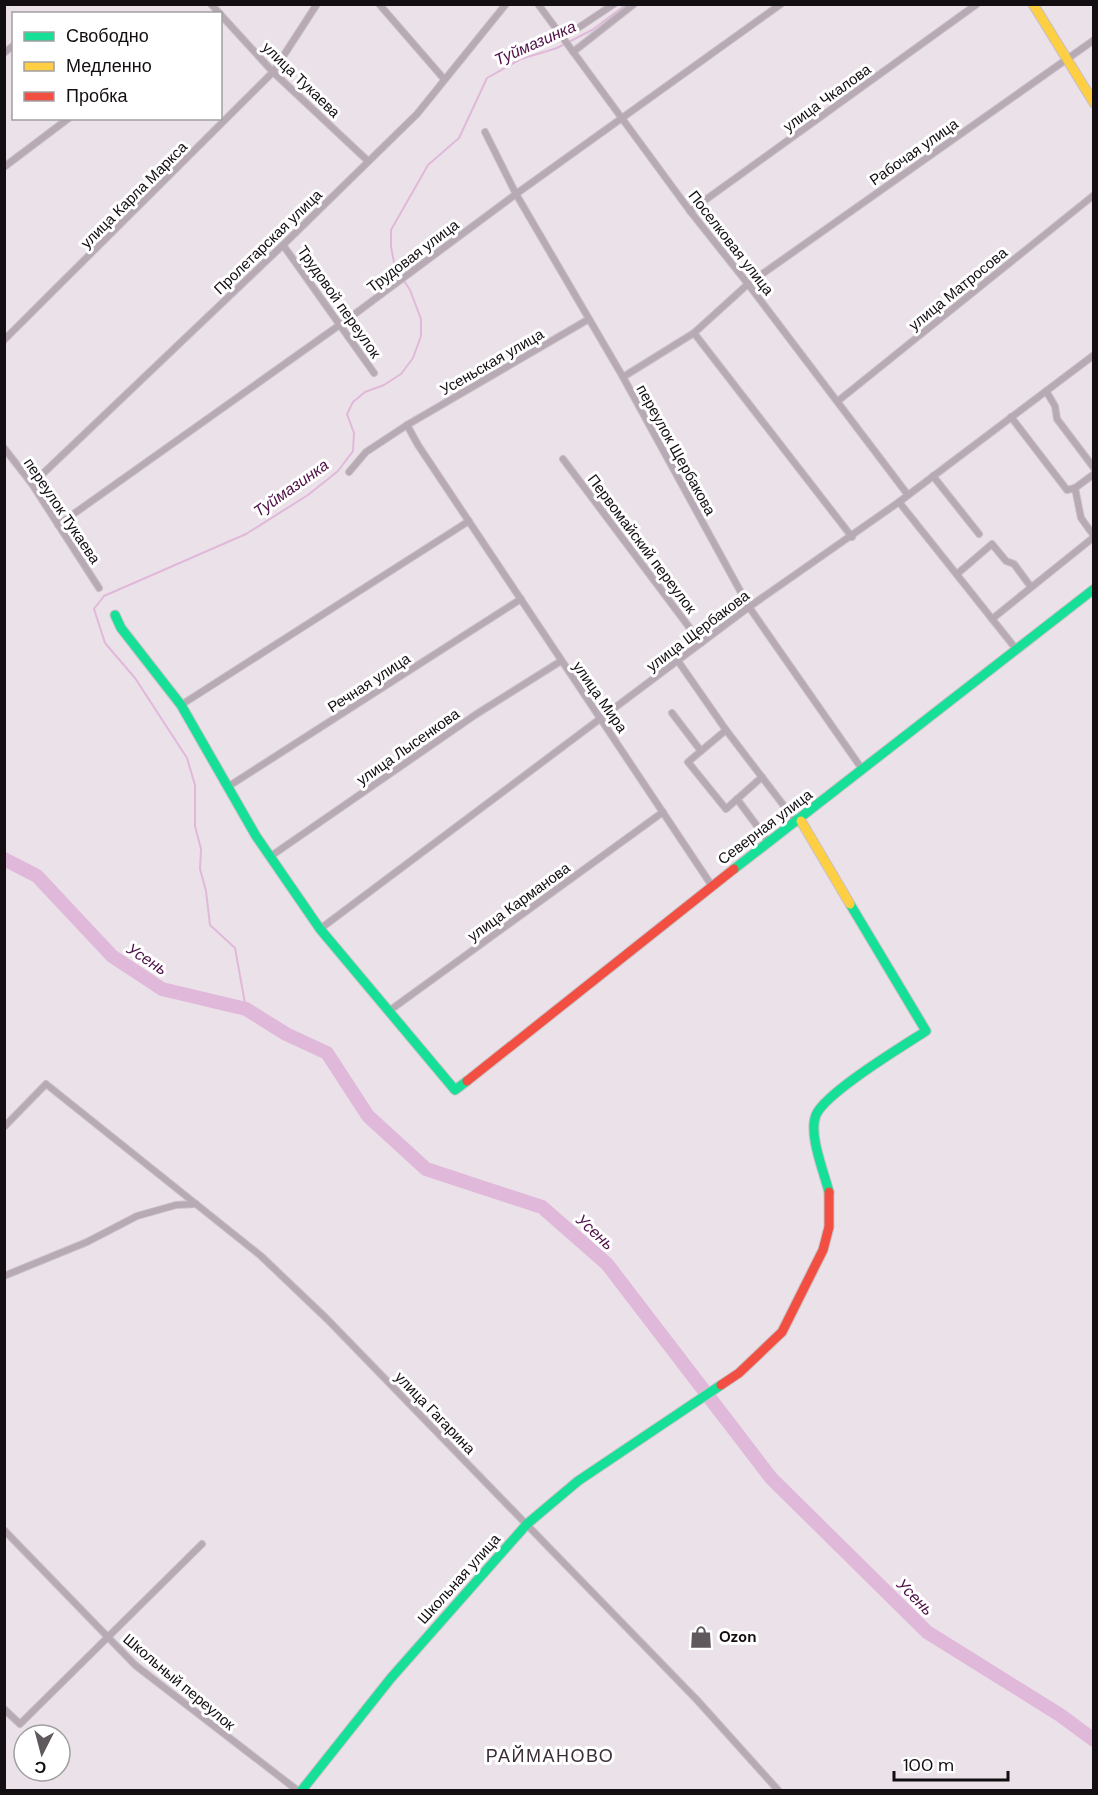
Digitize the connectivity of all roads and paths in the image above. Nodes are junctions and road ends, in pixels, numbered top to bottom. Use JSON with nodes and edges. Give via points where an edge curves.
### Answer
{"nodes":[{"id":1,"x":317,"y":4,"type":"edge"},
{"id":2,"x":379,"y":4,"type":"edge"},
{"id":3,"x":507,"y":4,"type":"edge"},
{"id":4,"x":538,"y":4,"type":"edge"},
{"id":5,"x":614,"y":4,"type":"edge"},
{"id":6,"x":634,"y":4,"type":"edge"},
{"id":7,"x":781,"y":4,"type":"edge"},
{"id":8,"x":977,"y":4,"type":"edge"},
{"id":9,"x":1034,"y":4,"type":"edge"},
{"id":10,"x":222,"y":17,"type":"edge"},
{"id":11,"x":1094,"y":40,"type":"edge"},
{"id":12,"x":567,"y":43,"type":"junction"},
{"id":13,"x":1066,"y":60,"type":"junction"},
{"id":14,"x":273,"y":72,"type":"junction"},
{"id":15,"x":444,"y":79,"type":"junction"},
{"id":16,"x":1094,"y":103,"type":"edge"},
{"id":17,"x":623,"y":118,"type":"junction"},
{"id":18,"x":66,"y":120,"type":"edge"},
{"id":19,"x":485,"y":132,"type":"dead end"},
{"id":20,"x":368,"y":161,"type":"junction"},
{"id":21,"x":4,"y":167,"type":"edge"},
{"id":22,"x":516,"y":194,"type":"junction"},
{"id":23,"x":1094,"y":195,"type":"edge"},
{"id":24,"x":690,"y":211,"type":"junction"},
{"id":25,"x":283,"y":244,"type":"junction"},
{"id":26,"x":748,"y":284,"type":"junction"},
{"id":27,"x":589,"y":319,"type":"junction"},
{"id":28,"x":340,"y":325,"type":"junction"},
{"id":29,"x":694,"y":333,"type":"junction"},
{"id":30,"x":4,"y":340,"type":"edge"},
{"id":31,"x":1094,"y":355,"type":"edge"},
{"id":32,"x":374,"y":374,"type":"dead end"},
{"id":33,"x":623,"y":377,"type":"junction"},
{"id":34,"x":1046,"y":391,"type":"junction"},
{"id":35,"x":838,"y":401,"type":"junction"},
{"id":36,"x":1011,"y":417,"type":"junction"},
{"id":37,"x":407,"y":425,"type":"junction"},
{"id":38,"x":4,"y":448,"type":"edge"},
{"id":39,"x":563,"y":459,"type":"dead end"},
{"id":40,"x":1094,"y":468,"type":"edge"},
{"id":41,"x":349,"y":472,"type":"dead end"},
{"id":42,"x":1094,"y":474,"type":"edge"},
{"id":43,"x":933,"y":476,"type":"junction"},
{"id":44,"x":32,"y":484,"type":"junction"},
{"id":45,"x":1075,"y":488,"type":"junction"},
{"id":46,"x":908,"y":495,"type":"junction"},
{"id":47,"x":899,"y":502,"type":"junction"},
{"id":48,"x":469,"y":521,"type":"junction"},
{"id":49,"x":58,"y":525,"type":"junction"},
{"id":50,"x":980,"y":534,"type":"dead end"},
{"id":51,"x":1094,"y":536,"type":"edge"},
{"id":52,"x":852,"y":537,"type":"junction"},
{"id":53,"x":957,"y":574,"type":"junction"},
{"id":54,"x":1031,"y":587,"type":"junction"},
{"id":55,"x":99,"y":588,"type":"dead end"},
{"id":56,"x":1094,"y":589,"type":"edge"},
{"id":57,"x":521,"y":599,"type":"junction"},
{"id":58,"x":749,"y":607,"type":"junction"},
{"id":59,"x":115,"y":615,"type":"dead end"},
{"id":60,"x":992,"y":619,"type":"junction"},
{"id":61,"x":701,"y":643,"type":"junction"},
{"id":62,"x":1016,"y":649,"type":"junction"},
{"id":63,"x":561,"y":661,"type":"junction"},
{"id":64,"x":678,"y":661,"type":"junction"},
{"id":65,"x":181,"y":705,"type":"junction"},
{"id":66,"x":672,"y":713,"type":"dead end"},
{"id":67,"x":601,"y":718,"type":"junction"},
{"id":68,"x":726,"y":730,"type":"junction"},
{"id":69,"x":701,"y":751,"type":"junction"},
{"id":70,"x":862,"y":769,"type":"junction"},
{"id":71,"x":762,"y":777,"type":"junction"},
{"id":72,"x":229,"y":786,"type":"junction"},
{"id":73,"x":737,"y":799,"type":"junction"},
{"id":74,"x":663,"y":812,"type":"junction"},
{"id":75,"x":799,"y":822,"type":"junction"},
{"id":76,"x":769,"y":842,"type":"junction"},
{"id":77,"x":271,"y":856,"type":"junction"},
{"id":78,"x":712,"y":886,"type":"junction"},
{"id":79,"x":320,"y":929,"type":"junction"},
{"id":80,"x":389,"y":1011,"type":"junction"},
{"id":81,"x":4,"y":1127,"type":"edge"},
{"id":82,"x":197,"y":1204,"type":"junction"},
{"id":83,"x":4,"y":1276,"type":"edge"},
{"id":84,"x":527,"y":1524,"type":"junction"},
{"id":85,"x":4,"y":1530,"type":"edge"},
{"id":86,"x":202,"y":1544,"type":"dead end"},
{"id":87,"x":107,"y":1637,"type":"junction"},
{"id":88,"x":4,"y":1709,"type":"edge"},
{"id":89,"x":297,"y":1791,"type":"edge"},
{"id":90,"x":302,"y":1791,"type":"edge"},
{"id":91,"x":778,"y":1791,"type":"edge"}],
"edges":[{"from":1,"to":14,"type":"street","name":"улица Карла Маркса"},
{"from":2,"to":15,"type":"street"},
{"from":3,"to":15,"type":"street","name":"Пролетарская улица"},
{"from":4,"to":12,"type":"street","name":"Поселковая улица"},
{"from":5,"to":12,"type":"street","via":[[578,28]]},
{"from":6,"to":12,"type":"street"},
{"from":7,"to":17,"type":"street","name":"Трудовая улица"},
{"from":8,"to":24,"type":"street","name":"улица Чкалова"},
{"from":9,"to":13,"type":"street"},
{"from":10,"to":14,"type":"street","name":"улица Тукаева"},
{"from":11,"to":13,"type":"street","name":"Рабочая улица"},
{"from":12,"to":17,"type":"street","name":"Поселковая улица"},
{"from":13,"to":16,"type":"street"},
{"from":13,"to":26,"type":"street","name":"Рабочая улица"},
{"from":14,"to":20,"type":"street","name":"улица Тукаева"},
{"from":14,"to":30,"type":"street","name":"улица Карла Маркса"},
{"from":15,"to":20,"type":"street","name":"Пролетарская улица","via":[[417,114]]},
{"from":17,"to":22,"type":"street","name":"Трудовая улица"},
{"from":17,"to":24,"type":"street","name":"Поселковая улица"},
{"from":18,"to":21,"type":"street"},
{"from":19,"to":22,"type":"street","name":"переулок Щербакова"},
{"from":20,"to":25,"type":"street","name":"Пролетарская улица"},
{"from":22,"to":27,"type":"street","name":"переулок Щербакова"},
{"from":22,"to":28,"type":"street","name":"Трудовая улица"},
{"from":23,"to":35,"type":"street","name":"улица Матросова"},
{"from":24,"to":26,"type":"street","name":"Поселковая улица"},
{"from":25,"to":28,"type":"street","name":"Трудовой переулок"},
{"from":25,"to":44,"type":"street","name":"Пролетарская улица"},
{"from":26,"to":29,"type":"street","name":"Рабочая улица"},
{"from":26,"to":35,"type":"street","name":"Поселковая улица"},
{"from":27,"to":33,"type":"street","name":"переулок Щербакова"},
{"from":27,"to":37,"type":"street","name":"Усеньская улица"},
{"from":28,"to":32,"type":"street","name":"Трудовой переулок"},
{"from":28,"to":49,"type":"street","name":"Трудовая улица"},
{"from":29,"to":33,"type":"street","name":"Рабочая улица"},
{"from":29,"to":52,"type":"street"},
{"from":31,"to":34,"type":"street","name":"улица Щербакова"},
{"from":33,"to":58,"type":"street","name":"переулок Щербакова"},
{"from":34,"to":36,"type":"street","name":"улица Щербакова"},
{"from":34,"to":40,"type":"street","via":[[1055,406],[1057,420]]},
{"from":35,"to":46,"type":"street","name":"Поселковая улица"},
{"from":36,"to":43,"type":"street","name":"улица Щербакова"},
{"from":36,"to":45,"type":"street","via":[[1067,490]]},
{"from":37,"to":41,"type":"street","name":"Усеньская улица","via":[[366,452]]},
{"from":37,"to":48,"type":"street","name":"улица Мира"},
{"from":38,"to":44,"type":"street","name":"переулок Тукаева"},
{"from":39,"to":61,"type":"street","name":"Первомайский переулок"},
{"from":42,"to":45,"type":"street"},
{"from":43,"to":46,"type":"street","name":"улица Щербакова"},
{"from":43,"to":50,"type":"street"},
{"from":44,"to":49,"type":"street","name":"переулок Тукаева"},
{"from":45,"to":51,"type":"street","via":[[1081,518]]},
{"from":46,"to":47,"type":"street","name":"улица Щербакова"},
{"from":47,"to":52,"type":"street","name":"улица Щербакова"},
{"from":47,"to":53,"type":"street"},
{"from":48,"to":57,"type":"street","name":"улица Мира"},
{"from":48,"to":65,"type":"street"},
{"from":49,"to":55,"type":"street","name":"переулок Тукаева"},
{"from":51,"to":54,"type":"street"},
{"from":52,"to":58,"type":"street","name":"улица Щербакова"},
{"from":53,"to":54,"type":"street","via":[[992,544]]},
{"from":53,"to":60,"type":"street"},
{"from":54,"to":60,"type":"street"},
{"from":56,"to":62,"type":"street","name":"Северная улица"},
{"from":57,"to":63,"type":"street","name":"улица Мира"},
{"from":57,"to":72,"type":"street","name":"Речная улица"},
{"from":58,"to":61,"type":"street","name":"улица Щербакова"},
{"from":58,"to":70,"type":"street","name":"переулок Щербакова"},
{"from":59,"to":65,"type":"street"},
{"from":60,"to":62,"type":"street"},
{"from":61,"to":64,"type":"street","name":"улица Щербакова"},
{"from":62,"to":70,"type":"street","name":"Северная улица"},
{"from":63,"to":67,"type":"street","name":"улица Мира"},
{"from":63,"to":77,"type":"street","name":"улица Лысенкова"},
{"from":64,"to":67,"type":"street","name":"улица Щербакова"},
{"from":64,"to":68,"type":"street"},
{"from":65,"to":72,"type":"street"},
{"from":66,"to":69,"type":"street"},
{"from":67,"to":74,"type":"street","name":"улица Мира"},
{"from":67,"to":79,"type":"street","name":"улица Щербакова"},
{"from":68,"to":69,"type":"street"},
{"from":68,"to":71,"type":"street"},
{"from":69,"to":73,"type":"street","via":[[688,762],[726,809]]},
{"from":70,"to":75,"type":"street","name":"Северная улица"},
{"from":71,"to":73,"type":"street"},
{"from":71,"to":75,"type":"street"},
{"from":72,"to":77,"type":"street"},
{"from":73,"to":76,"type":"street"},
{"from":74,"to":78,"type":"street","name":"улица Мира"},
{"from":74,"to":80,"type":"street","name":"улица Карманова"},
{"from":75,"to":76,"type":"street","name":"Северная улица"},
{"from":75,"to":84,"type":"street","name":"Школьная улица","via":[[926,1031],[832,1095],[816,1115],[814,1136],[830,1197],[829,1227],[823,1250],[782,1332],[739,1373],[578,1481]]},
{"from":76,"to":78,"type":"street","name":"Северная улица"},
{"from":77,"to":79,"type":"street"},
{"from":78,"to":80,"type":"street","name":"Северная улица","via":[[455,1090]]},
{"from":79,"to":80,"type":"street"},
{"from":81,"to":82,"type":"street","name":"улица Гагарина","via":[[46,1084]]},
{"from":82,"to":83,"type":"street","via":[[176,1205],[137,1216],[87,1242]]},
{"from":82,"to":84,"type":"street","name":"улица Гагарина","via":[[261,1256],[327,1318]]},
{"from":84,"to":90,"type":"street","name":"Школьная улица","via":[[391,1678]]},
{"from":84,"to":91,"type":"street","name":"улица Гагарина","via":[[697,1700]]},
{"from":85,"to":87,"type":"street","name":"Школьный переулок"},
{"from":86,"to":87,"type":"street"},
{"from":87,"to":88,"type":"street","via":[[20,1725]]},
{"from":87,"to":89,"type":"street","name":"Школьный переулок","via":[[135,1665]]}]}
